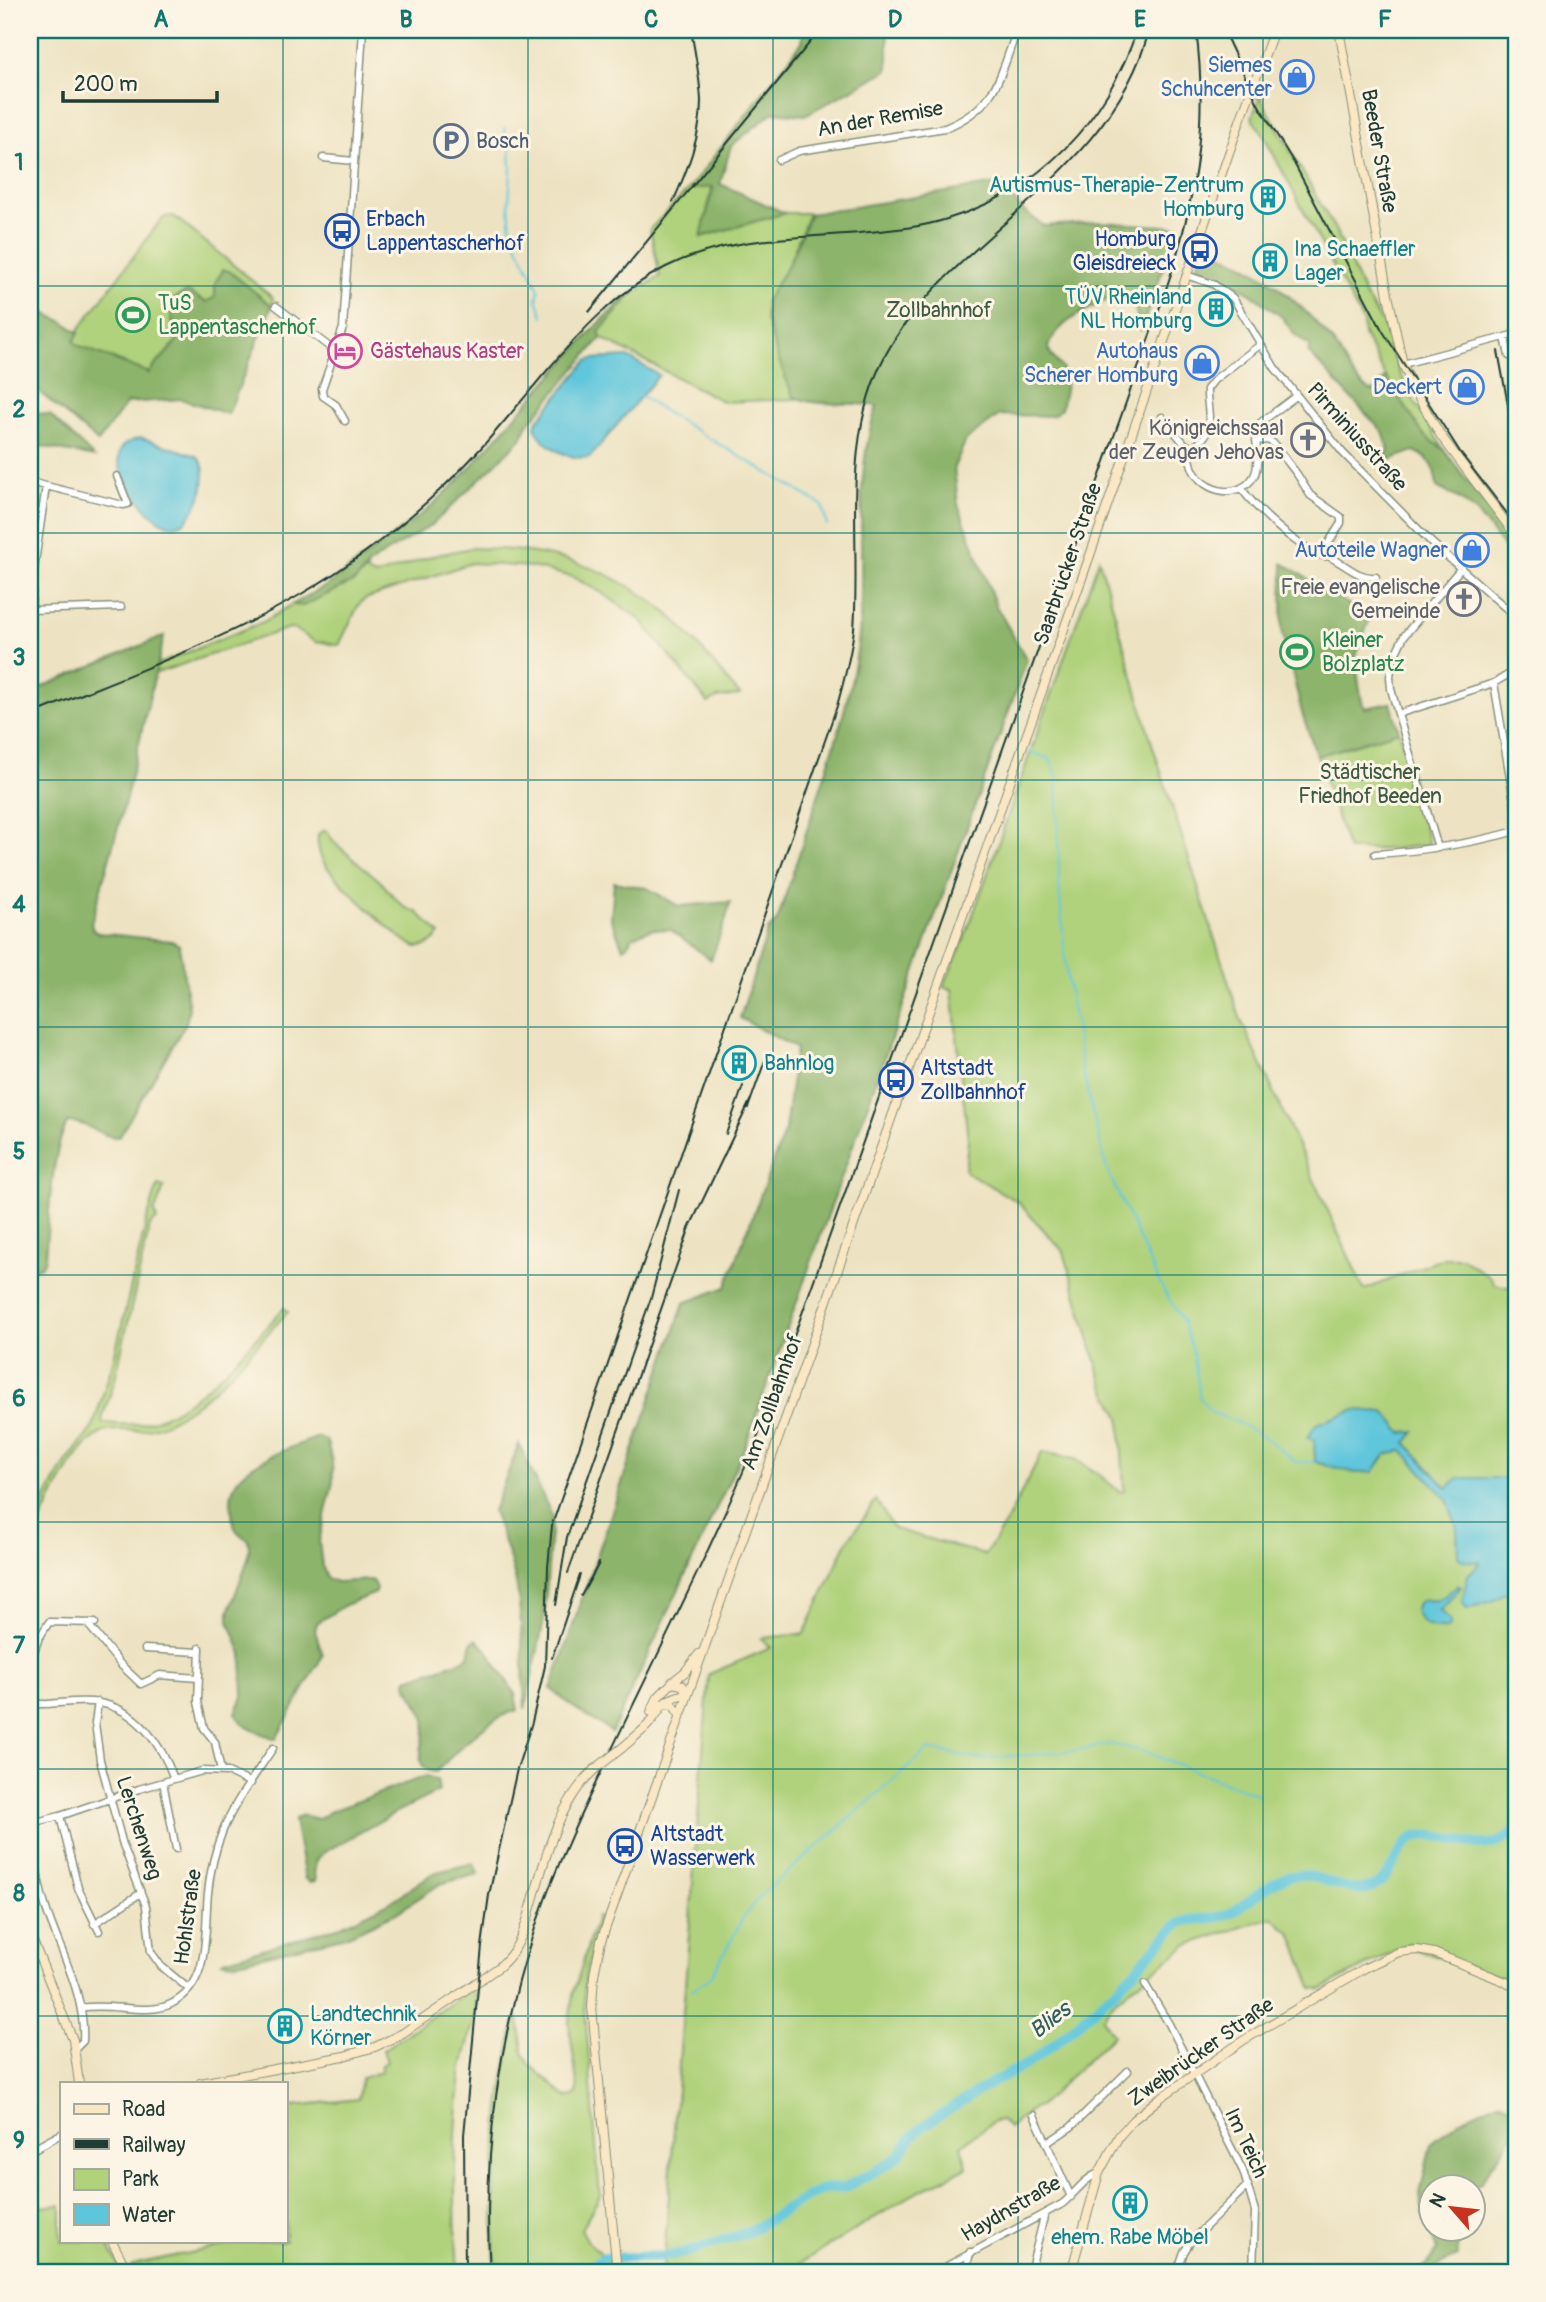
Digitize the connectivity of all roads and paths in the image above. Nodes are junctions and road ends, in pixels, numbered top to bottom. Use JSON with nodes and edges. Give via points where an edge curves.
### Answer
{"nodes":[{"id":1,"x":363,"y":30,"type":"edge"},
{"id":2,"x":1017,"y":30,"type":"edge"},
{"id":3,"x":1274,"y":30,"type":"edge"},
{"id":4,"x":1339,"y":30,"type":"edge"},
{"id":5,"x":323,"y":158,"type":"dead end"},
{"id":6,"x":779,"y":160,"type":"dead end"},
{"id":7,"x":354,"y":161,"type":"junction"},
{"id":8,"x":1186,"y":275,"type":"junction"},
{"id":9,"x":276,"y":306,"type":"dead end"},
{"id":10,"x":1516,"y":334,"type":"edge"},
{"id":11,"x":1505,"y":337,"type":"junction"},
{"id":12,"x":1260,"y":345,"type":"junction"},
{"id":13,"x":336,"y":352,"type":"junction"},
{"id":14,"x":1508,"y":356,"type":"dead end"},
{"id":15,"x":1403,"y":364,"type":"junction"},
{"id":16,"x":1296,"y":396,"type":"junction"},
{"id":17,"x":1162,"y":417,"type":"dead end"},
{"id":18,"x":345,"y":421,"type":"dead end"},
{"id":19,"x":1256,"y":441,"type":"junction"},
{"id":20,"x":1192,"y":447,"type":"junction"},
{"id":21,"x":117,"y":476,"type":"dead end"},
{"id":22,"x":30,"y":482,"type":"edge"},
{"id":23,"x":46,"y":486,"type":"junction"},
{"id":24,"x":1241,"y":488,"type":"junction"},
{"id":25,"x":1516,"y":536,"type":"edge"},
{"id":26,"x":1321,"y":555,"type":"junction"},
{"id":27,"x":1461,"y":569,"type":"junction"},
{"id":28,"x":1377,"y":577,"type":"dead end"},
{"id":29,"x":121,"y":607,"type":"dead end"},
{"id":30,"x":31,"y":610,"type":"edge"},
{"id":31,"x":1516,"y":617,"type":"edge"},
{"id":32,"x":1516,"y":670,"type":"edge"},
{"id":33,"x":1494,"y":682,"type":"junction"},
{"id":34,"x":1398,"y":714,"type":"junction"},
{"id":35,"x":1516,"y":813,"type":"edge"},
{"id":36,"x":1516,"y":831,"type":"edge"},
{"id":37,"x":1438,"y":848,"type":"junction"},
{"id":38,"x":1375,"y":854,"type":"dead end"},
{"id":39,"x":950,"y":950,"type":"joint"},
{"id":40,"x":704,"y":1646,"type":"junction"},
{"id":41,"x":145,"y":1649,"type":"dead end"},
{"id":42,"x":30,"y":1664,"type":"edge"},
{"id":43,"x":198,"y":1678,"type":"junction"},
{"id":44,"x":671,"y":1683,"type":"junction"},
{"id":45,"x":688,"y":1693,"type":"junction"},
{"id":46,"x":98,"y":1702,"type":"junction"},
{"id":47,"x":30,"y":1704,"type":"edge"},
{"id":48,"x":662,"y":1704,"type":"junction"},
{"id":49,"x":680,"y":1715,"type":"junction"},
{"id":50,"x":639,"y":1733,"type":"junction"},
{"id":51,"x":273,"y":1748,"type":"dead end"},
{"id":52,"x":221,"y":1771,"type":"junction"},
{"id":53,"x":174,"y":1779,"type":"junction"},
{"id":54,"x":163,"y":1782,"type":"junction"},
{"id":55,"x":251,"y":1783,"type":"junction"},
{"id":56,"x":110,"y":1799,"type":"junction"},
{"id":57,"x":30,"y":1801,"type":"edge"},
{"id":58,"x":60,"y":1816,"type":"junction"},
{"id":59,"x":32,"y":1823,"type":"junction"},
{"id":60,"x":176,"y":1849,"type":"dead end"},
{"id":61,"x":141,"y":1893,"type":"junction"},
{"id":62,"x":94,"y":1924,"type":"junction"},
{"id":63,"x":99,"y":1931,"type":"dead end"},
{"id":64,"x":30,"y":1934,"type":"edge"},
{"id":65,"x":1145,"y":1984,"type":"dead end"},
{"id":66,"x":1516,"y":1986,"type":"edge"},
{"id":67,"x":189,"y":1989,"type":"junction"},
{"id":68,"x":81,"y":2008,"type":"junction"},
{"id":69,"x":75,"y":2049,"type":"junction"},
{"id":70,"x":1128,"y":2071,"type":"dead end"},
{"id":71,"x":1194,"y":2074,"type":"junction"},
{"id":72,"x":79,"y":2082,"type":"edge"},
{"id":73,"x":205,"y":2082,"type":"edge"},
{"id":74,"x":1034,"y":2115,"type":"dead end"},
{"id":75,"x":60,"y":2135,"type":"edge"},
{"id":76,"x":1047,"y":2143,"type":"junction"},
{"id":77,"x":30,"y":2151,"type":"edge"},
{"id":78,"x":1100,"y":2173,"type":"junction"},
{"id":79,"x":1248,"y":2185,"type":"junction"},
{"id":80,"x":1071,"y":2197,"type":"junction"},
{"id":81,"x":1045,"y":2213,"type":"junction"},
{"id":82,"x":113,"y":2242,"type":"edge"},
{"id":83,"x":970,"y":2252,"type":"junction"},
{"id":84,"x":128,"y":2272,"type":"edge"},
{"id":85,"x":617,"y":2272,"type":"edge"},
{"id":86,"x":936,"y":2272,"type":"edge"},
{"id":87,"x":966,"y":2272,"type":"edge"},
{"id":88,"x":1030,"y":2272,"type":"edge"},
{"id":89,"x":1071,"y":2272,"type":"edge"},
{"id":90,"x":1177,"y":2272,"type":"edge"},
{"id":91,"x":1253,"y":2272,"type":"edge"}],
"edges":[{"from":1,"to":7,"type":"street"},
{"from":2,"to":6,"type":"street","name":"An der Remise","via":[[995,88],[981,108],[963,121],[799,151]]},
{"from":3,"to":8,"type":"main road","name":"Saarbrücker Straße"},
{"from":4,"to":15,"type":"main road","name":"Beeder Straße"},
{"from":5,"to":7,"type":"street"},
{"from":7,"to":13,"type":"street","via":[[343,328]]},
{"from":8,"to":12,"type":"street","name":"Pirminiusstraße","via":[[1228,293]]},
{"from":8,"to":39,"type":"main road","name":"Saarbrücker Straße"},
{"from":9,"to":13,"type":"street"},
{"from":10,"to":11,"type":"street"},
{"from":11,"to":14,"type":"street"},
{"from":11,"to":15,"type":"street"},
{"from":12,"to":16,"type":"street","name":"Pirminiusstraße"},
{"from":12,"to":20,"type":"street","via":[[1207,389],[1208,429]]},
{"from":13,"to":18,"type":"street","via":[[322,393]]},
{"from":15,"to":25,"type":"main road","name":"Beeder Straße","via":[[1441,436]]},
{"from":16,"to":19,"type":"street","via":[[1260,423]]},
{"from":16,"to":27,"type":"street","name":"Pirminiusstraße","via":[[1351,463]]},
{"from":17,"to":20,"type":"street"},
{"from":19,"to":24,"type":"street","via":[[1256,470]]},
{"from":19,"to":26,"type":"street","via":[[1273,443],[1310,495],[1341,517]]},
{"from":20,"to":24,"type":"street","via":[[1191,466],[1207,485],[1219,492]]},
{"from":21,"to":23,"type":"street","via":[[128,504]]},
{"from":22,"to":23,"type":"street"},
{"from":23,"to":30,"type":"street"},
{"from":24,"to":26,"type":"street","via":[[1262,514]]},
{"from":26,"to":28,"type":"street","via":[[1361,575]]},
{"from":27,"to":31,"type":"street","name":"Pirminiusstraße"},
{"from":27,"to":34,"type":"street","via":[[1404,636],[1392,661],[1391,689]]},
{"from":29,"to":30,"type":"street"},
{"from":32,"to":33,"type":"street"},
{"from":33,"to":34,"type":"street"},
{"from":33,"to":35,"type":"street"},
{"from":34,"to":37,"type":"street"},
{"from":36,"to":37,"type":"street"},
{"from":37,"to":38,"type":"street"},
{"from":39,"to":40,"type":"main road","name":"Am Zollbahnhof"},
{"from":40,"to":44,"type":"main road","via":[[691,1666]]},
{"from":40,"to":45,"type":"main road","name":"Am Zollbahnhof"},
{"from":41,"to":43,"type":"street","via":[[199,1650]]},
{"from":42,"to":43,"type":"street","via":[[50,1622],[91,1623],[141,1684],[160,1675]]},
{"from":43,"to":52,"type":"street","via":[[200,1712],[204,1728],[215,1742]]},
{"from":44,"to":45,"type":"main road","via":[[682,1685]]},
{"from":44,"to":50,"type":"main road"},
{"from":45,"to":48,"type":"main road"},
{"from":45,"to":49,"type":"main road","name":"Am Zollbahnhof"},
{"from":46,"to":47,"type":"street"},
{"from":46,"to":53,"type":"street","via":[[126,1713],[143,1727]]},
{"from":46,"to":56,"type":"street","name":"Lerchenweg","via":[[96,1736]]},
{"from":48,"to":49,"type":"main road","via":[[673,1705]]},
{"from":48,"to":50,"type":"main road"},
{"from":49,"to":85,"type":"main road","name":"Am Zollbahnhof","via":[[601,1941],[592,1991]]},
{"from":50,"to":73,"type":"main road","bridge":true,"via":[[575,1791],[542,1868],[520,1942],[508,1960],[403,2034],[375,2048]]},
{"from":51,"to":55,"type":"street","name":"Hohlstraße"},
{"from":52,"to":53,"type":"street"},
{"from":52,"to":55,"type":"street"},
{"from":53,"to":54,"type":"street"},
{"from":54,"to":56,"type":"street"},
{"from":54,"to":60,"type":"street"},
{"from":55,"to":67,"type":"street","name":"Hohlstraße","via":[[218,1843],[208,1891],[203,1957]]},
{"from":56,"to":58,"type":"street"},
{"from":56,"to":61,"type":"street","name":"Lerchenweg"},
{"from":57,"to":59,"type":"street"},
{"from":58,"to":59,"type":"street"},
{"from":58,"to":62,"type":"street","via":[[78,1888]]},
{"from":59,"to":68,"type":"street","via":[[43,1901]]},
{"from":61,"to":62,"type":"street"},
{"from":61,"to":67,"type":"street","name":"Lerchenweg","via":[[150,1952]]},
{"from":62,"to":63,"type":"street"},
{"from":64,"to":69,"type":"main road"},
{"from":65,"to":71,"type":"street","name":"Im Teich"},
{"from":66,"to":71,"type":"main road","name":"Zweibrücker Straße","via":[[1434,1953],[1417,1950],[1389,1956],[1266,2026]]},
{"from":67,"to":68,"type":"street","name":"Hohlstraße","via":[[160,2008]]},
{"from":68,"to":69,"type":"street","via":[[83,2041]]},
{"from":69,"to":72,"type":"main road"},
{"from":70,"to":76,"type":"street","via":[[1071,2127]]},
{"from":71,"to":78,"type":"main road","name":"Zweibrücker Straße","via":[[1133,2120],[1112,2147]]},
{"from":71,"to":79,"type":"street","name":"Im Teich"},
{"from":74,"to":76,"type":"street"},
{"from":75,"to":77,"type":"street"},
{"from":76,"to":80,"type":"street"},
{"from":78,"to":80,"type":"street","name":"Haydnstraße","via":[[1088,2178]]},
{"from":78,"to":89,"type":"main road","name":"Zweibrücker Straße"},
{"from":79,"to":90,"type":"street","via":[[1191,2241]]},
{"from":79,"to":91,"type":"street","name":"Im Teich","via":[[1255,2219]]},
{"from":80,"to":81,"type":"street","name":"Haydnstraße"},
{"from":81,"to":83,"type":"street","name":"Haydnstraße"},
{"from":81,"to":88,"type":"street"},
{"from":82,"to":84,"type":"main road"},
{"from":83,"to":86,"type":"street","name":"Haydnstraße"},
{"from":83,"to":87,"type":"street"}]}
